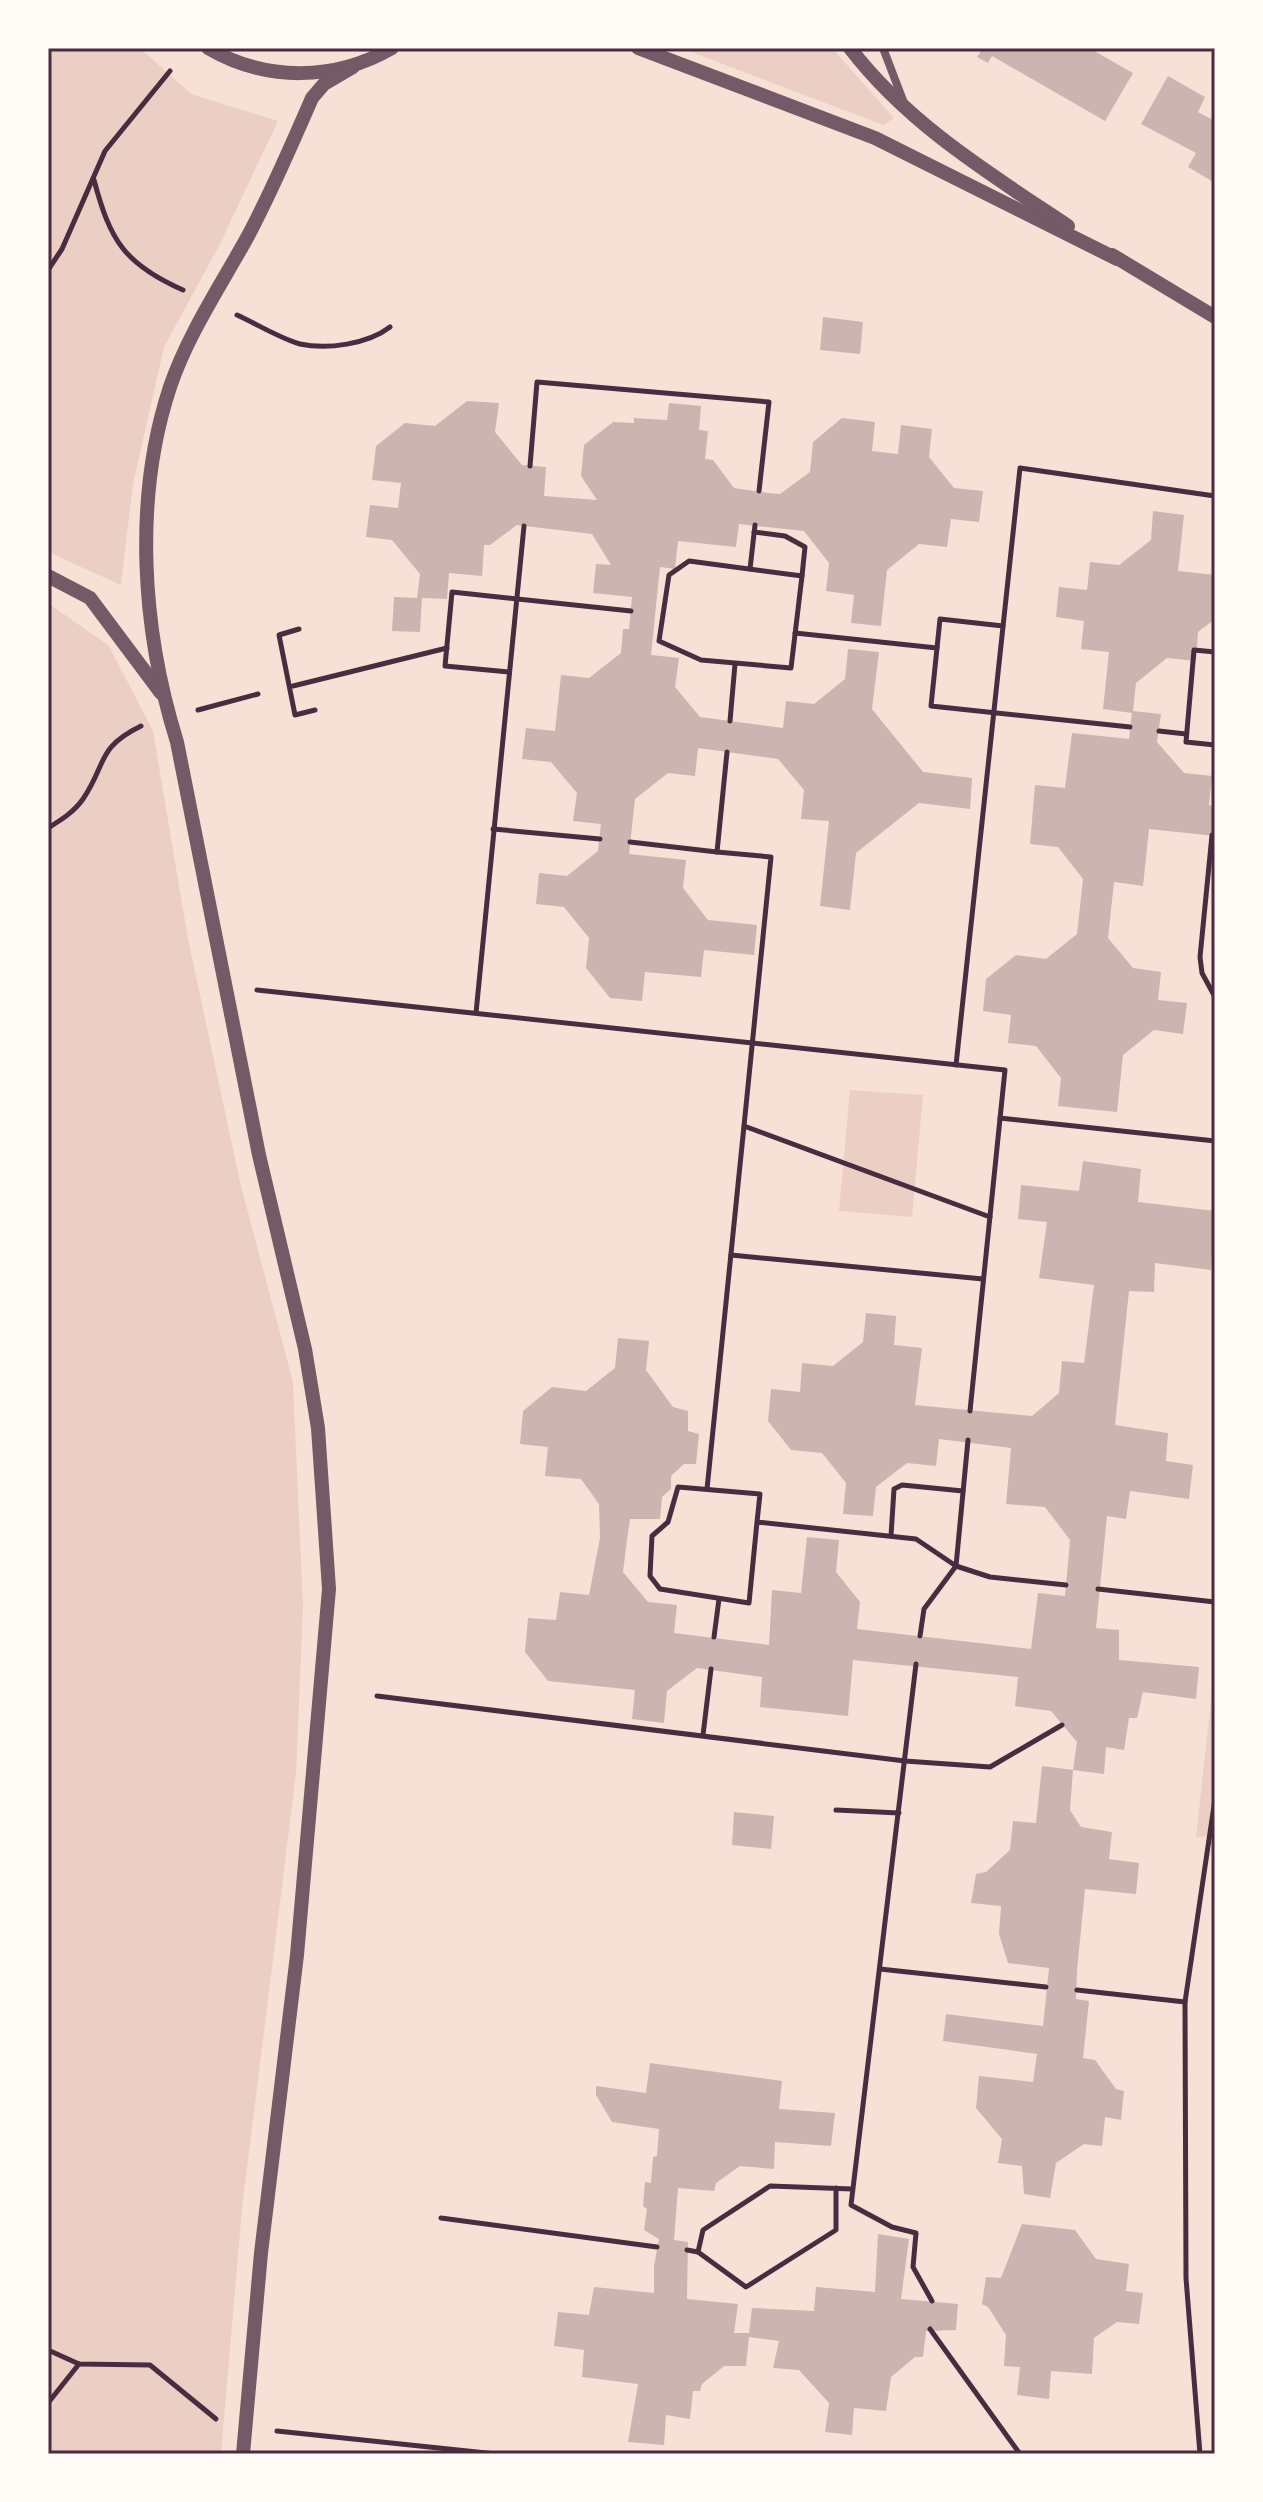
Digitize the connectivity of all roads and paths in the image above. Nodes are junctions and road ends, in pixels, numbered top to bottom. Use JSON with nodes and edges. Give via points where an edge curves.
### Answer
{"nodes":[{"id":1,"x":208,"y":48,"type":"edge"},
{"id":2,"x":392,"y":48,"type":"edge"},
{"id":3,"x":638,"y":48,"type":"edge"},
{"id":4,"x":850,"y":48,"type":"edge"},
{"id":5,"x":883,"y":48,"type":"edge"},
{"id":6,"x":353,"y":67,"type":"junction"},
{"id":7,"x":170,"y":71,"type":"dead end"},
{"id":8,"x":907,"y":111,"type":"junction"},
{"id":9,"x":93,"y":179,"type":"junction"},
{"id":10,"x":1117,"y":259,"type":"junction"},
{"id":11,"x":48,"y":270,"type":"edge"},
{"id":12,"x":193,"y":294,"type":"dead end"},
{"id":13,"x":233,"y":313,"type":"dead end"},
{"id":14,"x":1215,"y":317,"type":"edge"},
{"id":15,"x":390,"y":327,"type":"dead end"},
{"id":16,"x":530,"y":466,"type":"dead end"},
{"id":17,"x":759,"y":491,"type":"dead end"},
{"id":18,"x":1215,"y":496,"type":"edge"},
{"id":19,"x":524,"y":526,"type":"dead end"},
{"id":20,"x":750,"y":569,"type":"junction"},
{"id":21,"x":48,"y":576,"type":"edge"},
{"id":22,"x":802,"y":576,"type":"junction"},
{"id":23,"x":517,"y":598,"type":"junction"},
{"id":24,"x":631,"y":611,"type":"dead end"},
{"id":25,"x":656,"y":613,"type":"dead end"},
{"id":26,"x":663,"y":614,"type":"junction"},
{"id":27,"x":1003,"y":626,"type":"junction"},
{"id":28,"x":299,"y":629,"type":"dead end"},
{"id":29,"x":794,"y":633,"type":"junction"},
{"id":30,"x":447,"y":648,"type":"junction"},
{"id":31,"x":937,"y":648,"type":"junction"},
{"id":32,"x":1215,"y":652,"type":"edge"},
{"id":33,"x":735,"y":664,"type":"junction"},
{"id":34,"x":509,"y":672,"type":"junction"},
{"id":35,"x":293,"y":686,"type":"dead end"},
{"id":36,"x":258,"y":694,"type":"dead end"},
{"id":37,"x":164,"y":697,"type":"junction"},
{"id":38,"x":315,"y":710,"type":"dead end"},
{"id":39,"x":193,"y":711,"type":"dead end"},
{"id":40,"x":994,"y":712,"type":"junction"},
{"id":41,"x":730,"y":721,"type":"dead end"},
{"id":42,"x":150,"y":722,"type":"dead end"},
{"id":43,"x":1130,"y":727,"type":"dead end"},
{"id":44,"x":1159,"y":731,"type":"dead end"},
{"id":45,"x":1186,"y":734,"type":"junction"},
{"id":46,"x":1215,"y":745,"type":"edge"},
{"id":47,"x":727,"y":752,"type":"dead end"},
{"id":48,"x":48,"y":828,"type":"edge"},
{"id":49,"x":493,"y":829,"type":"junction"},
{"id":50,"x":1212,"y":835,"type":"dead end"},
{"id":51,"x":600,"y":839,"type":"dead end"},
{"id":52,"x":630,"y":842,"type":"dead end"},
{"id":53,"x":717,"y":852,"type":"junction"},
{"id":54,"x":224,"y":985,"type":"junction"},
{"id":55,"x":1215,"y":997,"type":"edge"},
{"id":56,"x":476,"y":1013,"type":"junction"},
{"id":57,"x":752,"y":1044,"type":"junction"},
{"id":58,"x":956,"y":1065,"type":"junction"},
{"id":59,"x":1000,"y":1118,"type":"junction"},
{"id":60,"x":744,"y":1126,"type":"junction"},
{"id":61,"x":1215,"y":1141,"type":"edge"},
{"id":62,"x":990,"y":1217,"type":"junction"},
{"id":63,"x":731,"y":1255,"type":"junction"},
{"id":64,"x":983,"y":1279,"type":"junction"},
{"id":65,"x":970,"y":1411,"type":"dead end"},
{"id":66,"x":968,"y":1440,"type":"dead end"},
{"id":67,"x":707,"y":1489,"type":"junction"},
{"id":68,"x":963,"y":1491,"type":"junction"},
{"id":69,"x":757,"y":1522,"type":"junction"},
{"id":70,"x":891,"y":1536,"type":"junction"},
{"id":71,"x":956,"y":1566,"type":"junction"},
{"id":72,"x":1066,"y":1585,"type":"dead end"},
{"id":73,"x":1098,"y":1589,"type":"dead end"},
{"id":74,"x":719,"y":1599,"type":"junction"},
{"id":75,"x":1215,"y":1602,"type":"edge"},
{"id":76,"x":920,"y":1636,"type":"dead end"},
{"id":77,"x":714,"y":1637,"type":"dead end"},
{"id":78,"x":916,"y":1664,"type":"dead end"},
{"id":79,"x":711,"y":1669,"type":"dead end"},
{"id":80,"x":377,"y":1696,"type":"dead end"},
{"id":81,"x":1062,"y":1725,"type":"dead end"},
{"id":82,"x":703,"y":1735,"type":"junction"},
{"id":83,"x":905,"y":1761,"type":"junction"},
{"id":84,"x":1215,"y":1800,"type":"edge"},
{"id":85,"x":836,"y":1810,"type":"dead end"},
{"id":86,"x":899,"y":1813,"type":"junction"},
{"id":87,"x":880,"y":1969,"type":"junction"},
{"id":88,"x":1046,"y":1987,"type":"dead end"},
{"id":89,"x":1077,"y":1990,"type":"dead end"},
{"id":90,"x":1185,"y":2002,"type":"junction"},
{"id":91,"x":836,"y":2188,"type":"junction"},
{"id":92,"x":852,"y":2189,"type":"junction"},
{"id":93,"x":441,"y":2218,"type":"dead end"},
{"id":94,"x":657,"y":2247,"type":"dead end"},
{"id":95,"x":687,"y":2250,"type":"dead end"},
{"id":96,"x":698,"y":2252,"type":"junction"},
{"id":97,"x":932,"y":2301,"type":"dead end"},
{"id":98,"x":930,"y":2329,"type":"dead end"},
{"id":99,"x":48,"y":2350,"type":"edge"},
{"id":100,"x":79,"y":2364,"type":"junction"},
{"id":101,"x":48,"y":2403,"type":"edge"},
{"id":102,"x":227,"y":2428,"type":"dead end"},
{"id":103,"x":277,"y":2431,"type":"dead end"},
{"id":104,"x":243,"y":2454,"type":"edge"},
{"id":105,"x":496,"y":2454,"type":"edge"},
{"id":106,"x":1020,"y":2454,"type":"edge"},
{"id":107,"x":1200,"y":2454,"type":"edge"}],
"edges":[{"from":1,"to":6,"type":"street","via":[[240,63],[295,73]]},
{"from":2,"to":6,"type":"street"},
{"from":3,"to":10,"type":"street","via":[[875,138]]},
{"from":4,"to":8,"type":"street"},
{"from":5,"to":8,"type":"street"},
{"from":6,"to":37,"type":"street","via":[[312,98],[170,388],[150,483],[146,546]]},
{"from":7,"to":9,"type":"path","via":[[105,151]]},
{"from":8,"to":10,"type":"street","via":[[963,156]]},
{"from":9,"to":11,"type":"path"},
{"from":9,"to":12,"type":"path","via":[[104,219],[123,254],[162,281]]},
{"from":10,"to":14,"type":"street"},
{"from":13,"to":15,"type":"path","via":[[300,344],[337,345],[378,336]]},
{"from":16,"to":17,"type":"path","via":[[537,382],[769,402]]},
{"from":18,"to":27,"type":"path","via":[[1020,468]]},
{"from":19,"to":23,"type":"path"},
{"from":20,"to":22,"type":"path"},
{"from":20,"to":22,"type":"path","via":[[754,529],[805,547]]},
{"from":20,"to":26,"type":"path","via":[[689,561],[669,575]]},
{"from":21,"to":37,"type":"street","via":[[90,598]]},
{"from":22,"to":29,"type":"path"},
{"from":23,"to":24,"type":"path"},
{"from":23,"to":30,"type":"path","via":[[452,592]]},
{"from":23,"to":34,"type":"path"},
{"from":25,"to":26,"type":"path"},
{"from":26,"to":33,"type":"path","via":[[659,641],[701,660]]},
{"from":27,"to":31,"type":"path","via":[[940,619]]},
{"from":27,"to":40,"type":"path"},
{"from":28,"to":38,"type":"path","via":[[279,635],[288,687],[295,715]]},
{"from":29,"to":31,"type":"path"},
{"from":29,"to":33,"type":"path","via":[[791,668]]},
{"from":30,"to":34,"type":"path","via":[[445,666]]},
{"from":30,"to":35,"type":"path"},
{"from":31,"to":40,"type":"path","via":[[931,706]]},
{"from":32,"to":45,"type":"path","via":[[1194,650]]},
{"from":33,"to":41,"type":"path"},
{"from":34,"to":49,"type":"path"},
{"from":36,"to":39,"type":"path"},
{"from":37,"to":54,"type":"street"},
{"from":40,"to":43,"type":"path"},
{"from":40,"to":58,"type":"path"},
{"from":42,"to":48,"type":"path","via":[[106,749],[83,799]]},
{"from":44,"to":45,"type":"path"},
{"from":45,"to":46,"type":"path","via":[[1186,742]]},
{"from":47,"to":53,"type":"path"},
{"from":49,"to":51,"type":"path"},
{"from":49,"to":56,"type":"path"},
{"from":50,"to":55,"type":"path","via":[[1200,957]]},
{"from":52,"to":53,"type":"path"},
{"from":53,"to":57,"type":"path","via":[[771,857]]},
{"from":54,"to":56,"type":"path"},
{"from":54,"to":104,"type":"street","via":[[305,1349],[318,1428],[329,1589],[297,1955]]},
{"from":56,"to":57,"type":"path"},
{"from":57,"to":58,"type":"path"},
{"from":57,"to":60,"type":"path"},
{"from":58,"to":59,"type":"path","via":[[1005,1070]]},
{"from":59,"to":61,"type":"path"},
{"from":59,"to":62,"type":"path"},
{"from":60,"to":62,"type":"path"},
{"from":60,"to":63,"type":"path"},
{"from":62,"to":64,"type":"path"},
{"from":63,"to":64,"type":"path"},
{"from":63,"to":67,"type":"path"},
{"from":64,"to":65,"type":"path"},
{"from":66,"to":68,"type":"path"},
{"from":67,"to":69,"type":"path","via":[[760,1494]]},
{"from":67,"to":74,"type":"path","via":[[678,1487],[668,1522],[652,1536],[650,1576],[660,1589]]},
{"from":68,"to":70,"type":"path","via":[[902,1485],[894,1489]]},
{"from":68,"to":71,"type":"path"},
{"from":69,"to":70,"type":"path"},
{"from":69,"to":74,"type":"path","via":[[749,1603]]},
{"from":70,"to":71,"type":"path","via":[[916,1539]]},
{"from":71,"to":72,"type":"path","via":[[990,1577]]},
{"from":71,"to":76,"type":"path","via":[[924,1609]]},
{"from":73,"to":75,"type":"path"},
{"from":74,"to":77,"type":"path"},
{"from":78,"to":83,"type":"path"},
{"from":79,"to":82,"type":"path"},
{"from":80,"to":82,"type":"path"},
{"from":81,"to":83,"type":"path","via":[[990,1767]]},
{"from":82,"to":83,"type":"path"},
{"from":83,"to":86,"type":"path"},
{"from":84,"to":90,"type":"path"},
{"from":85,"to":86,"type":"path"},
{"from":86,"to":87,"type":"path"},
{"from":87,"to":88,"type":"path"},
{"from":87,"to":92,"type":"path"},
{"from":89,"to":90,"type":"path"},
{"from":90,"to":107,"type":"path","via":[[1186,2278]]},
{"from":91,"to":92,"type":"path"},
{"from":91,"to":96,"type":"path","via":[[770,2186],[703,2230]]},
{"from":91,"to":96,"type":"path","via":[[836,2230],[746,2287]]},
{"from":92,"to":97,"type":"path","via":[[851,2205],[916,2233],[913,2267]]},
{"from":93,"to":94,"type":"path"},
{"from":95,"to":96,"type":"path"},
{"from":98,"to":106,"type":"path"},
{"from":99,"to":100,"type":"path"},
{"from":100,"to":101,"type":"path"},
{"from":100,"to":102,"type":"path","via":[[150,2365]]},
{"from":103,"to":105,"type":"path"}]}
